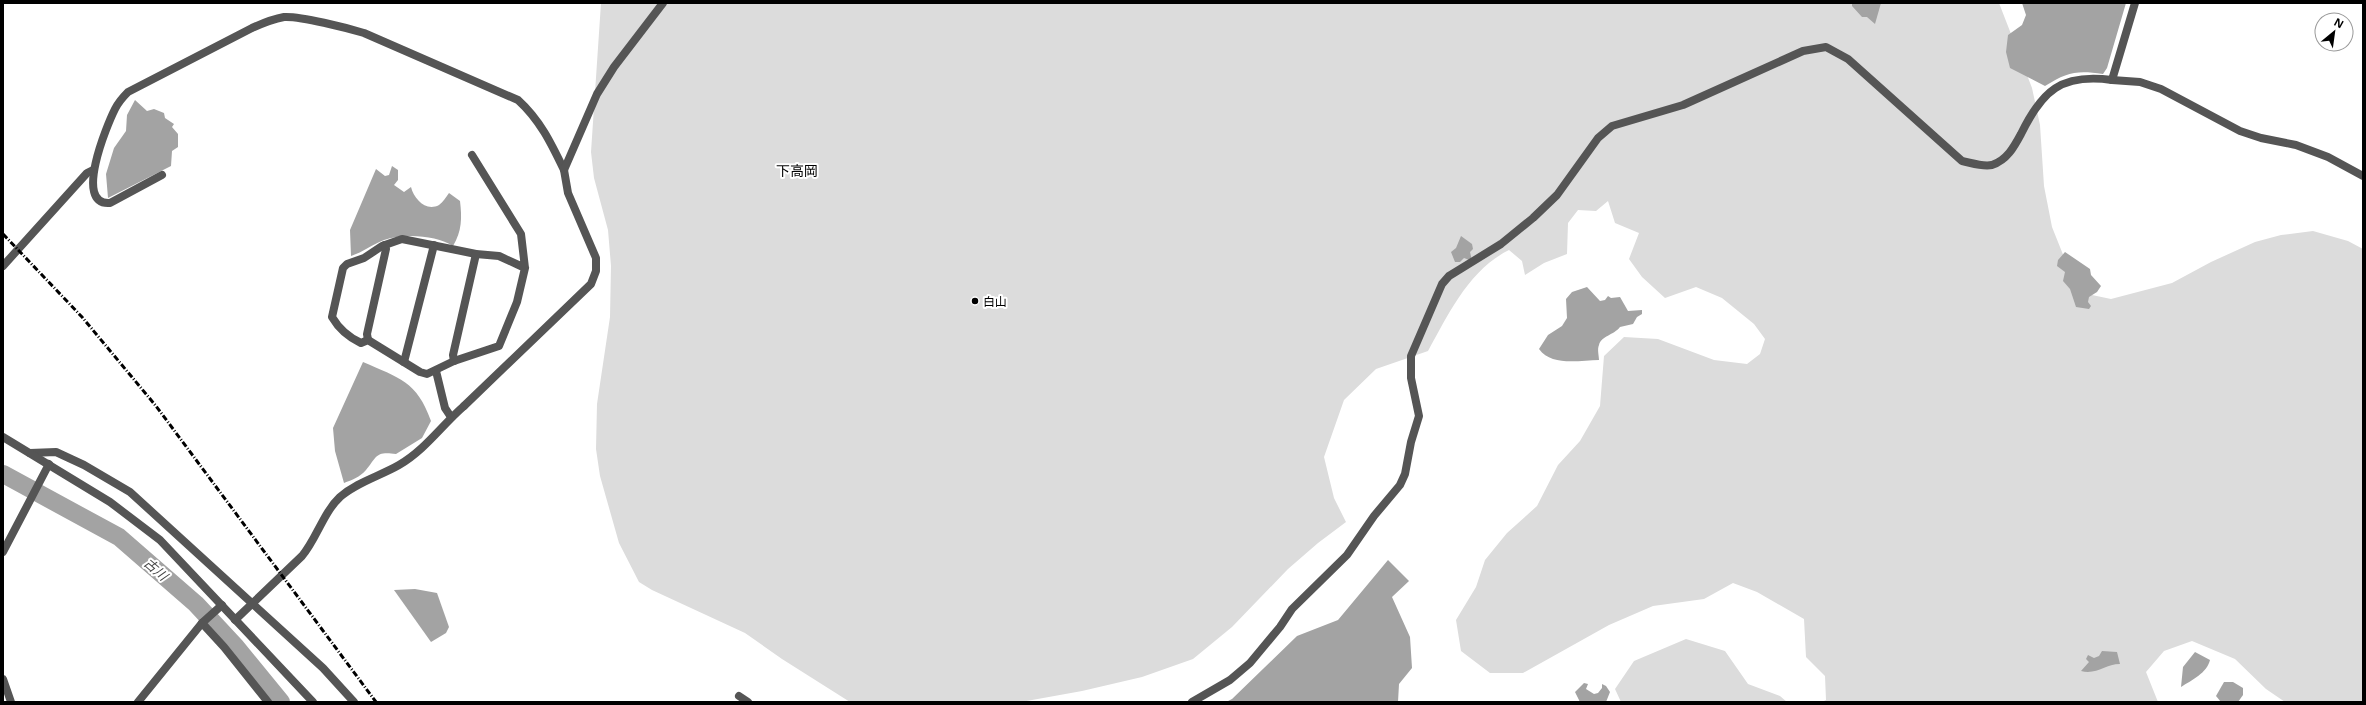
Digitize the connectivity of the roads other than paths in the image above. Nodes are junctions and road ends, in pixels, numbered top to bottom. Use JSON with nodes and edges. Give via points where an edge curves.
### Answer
{"nodes":[{"id":1,"x":663,"y":3,"type":"edge"},
{"id":2,"x":2135,"y":3,"type":"edge"},
{"id":3,"x":2112,"y":80,"type":"junction"},
{"id":4,"x":472,"y":155,"type":"dead end"},
{"id":5,"x":93,"y":170,"type":"junction"},
{"id":6,"x":564,"y":170,"type":"junction"},
{"id":7,"x":162,"y":175,"type":"dead end"},
{"id":8,"x":2363,"y":176,"type":"edge"},
{"id":9,"x":385,"y":245,"type":"junction"},
{"id":10,"x":434,"y":245,"type":"junction"},
{"id":11,"x":476,"y":254,"type":"junction"},
{"id":12,"x":3,"y":266,"type":"edge"},
{"id":13,"x":525,"y":268,"type":"junction"},
{"id":14,"x":368,"y":340,"type":"junction"},
{"id":15,"x":454,"y":361,"type":"junction"},
{"id":16,"x":404,"y":362,"type":"junction"},
{"id":17,"x":436,"y":371,"type":"junction"},
{"id":18,"x":451,"y":417,"type":"junction"},
{"id":19,"x":3,"y":437,"type":"edge"},
{"id":20,"x":30,"y":453,"type":"junction"},
{"id":21,"x":49,"y":464,"type":"junction"},
{"id":22,"x":3,"y":552,"type":"edge"},
{"id":23,"x":253,"y":603,"type":"junction"},
{"id":24,"x":222,"y":605,"type":"junction"},
{"id":25,"x":235,"y":620,"type":"junction"},
{"id":26,"x":203,"y":623,"type":"junction"},
{"id":27,"x":3,"y":679,"type":"edge"},
{"id":28,"x":739,"y":696,"type":"dead end"},
{"id":29,"x":11,"y":702,"type":"edge"},
{"id":30,"x":138,"y":702,"type":"edge"},
{"id":31,"x":268,"y":702,"type":"edge"},
{"id":32,"x":313,"y":702,"type":"edge"},
{"id":33,"x":354,"y":702,"type":"edge"},
{"id":34,"x":748,"y":702,"type":"edge"},
{"id":35,"x":1192,"y":702,"type":"edge"}],
"edges":[{"from":1,"to":6,"type":"street","via":[[614,67],[597,94]]},
{"from":2,"to":3,"type":"street"},
{"from":3,"to":8,"type":"street","via":[[2140,82],[2161,89],[2240,131],[2328,156]]},
{"from":3,"to":35,"type":"street","via":[[2087,78],[2069,82],[2053,90],[2038,102],[2008,155],[1992,165],[1962,160],[1848,59],[1826,47],[1802,51],[1683,105],[1612,126],[1598,138],[1557,195],[1533,218],[1501,244],[1449,276],[1442,284],[1411,356],[1411,378],[1419,416],[1400,485],[1374,516],[1347,555],[1292,609],[1250,664],[1230,680]]},
{"from":4,"to":13,"type":"street","via":[[521,234]]},
{"from":5,"to":6,"type":"street","via":[[115,108],[128,92],[252,28],[269,20],[285,17],[364,33],[518,100],[532,113],[547,134]]},
{"from":5,"to":7,"type":"street","via":[[93,185],[98,200],[104,204]]},
{"from":5,"to":12,"type":"street","via":[[87,173]]},
{"from":6,"to":18,"type":"street","via":[[568,193],[596,258],[596,271],[590,284]]},
{"from":9,"to":10,"type":"street","via":[[402,239]]},
{"from":9,"to":14,"type":"street","via":[[367,334]]},
{"from":9,"to":14,"type":"street","via":[[343,268],[332,317],[351,338],[361,343]]},
{"from":10,"to":11,"type":"street"},
{"from":10,"to":16,"type":"street"},
{"from":11,"to":13,"type":"street","via":[[499,256]]},
{"from":11,"to":15,"type":"street","via":[[453,355]]},
{"from":13,"to":15,"type":"street","via":[[517,302],[499,346]]},
{"from":14,"to":16,"type":"street"},
{"from":15,"to":17,"type":"street"},
{"from":16,"to":17,"type":"street","via":[[427,374]]},
{"from":17,"to":18,"type":"street","via":[[445,408]]},
{"from":18,"to":23,"type":"street","via":[[433,438],[399,465],[341,496],[327,513],[308,548]]},
{"from":19,"to":20,"type":"street"},
{"from":20,"to":21,"type":"street"},
{"from":20,"to":23,"type":"street","via":[[56,452],[130,492]]},
{"from":21,"to":22,"type":"street"},
{"from":21,"to":24,"type":"street","via":[[136,520],[160,540]]},
{"from":23,"to":25,"type":"street"},
{"from":23,"to":33,"type":"street","via":[[324,668]]},
{"from":24,"to":25,"type":"street"},
{"from":24,"to":26,"type":"street"},
{"from":25,"to":32,"type":"street"},
{"from":26,"to":30,"type":"street"},
{"from":26,"to":31,"type":"street"},
{"from":27,"to":29,"type":"street"},
{"from":28,"to":34,"type":"street"}]}
